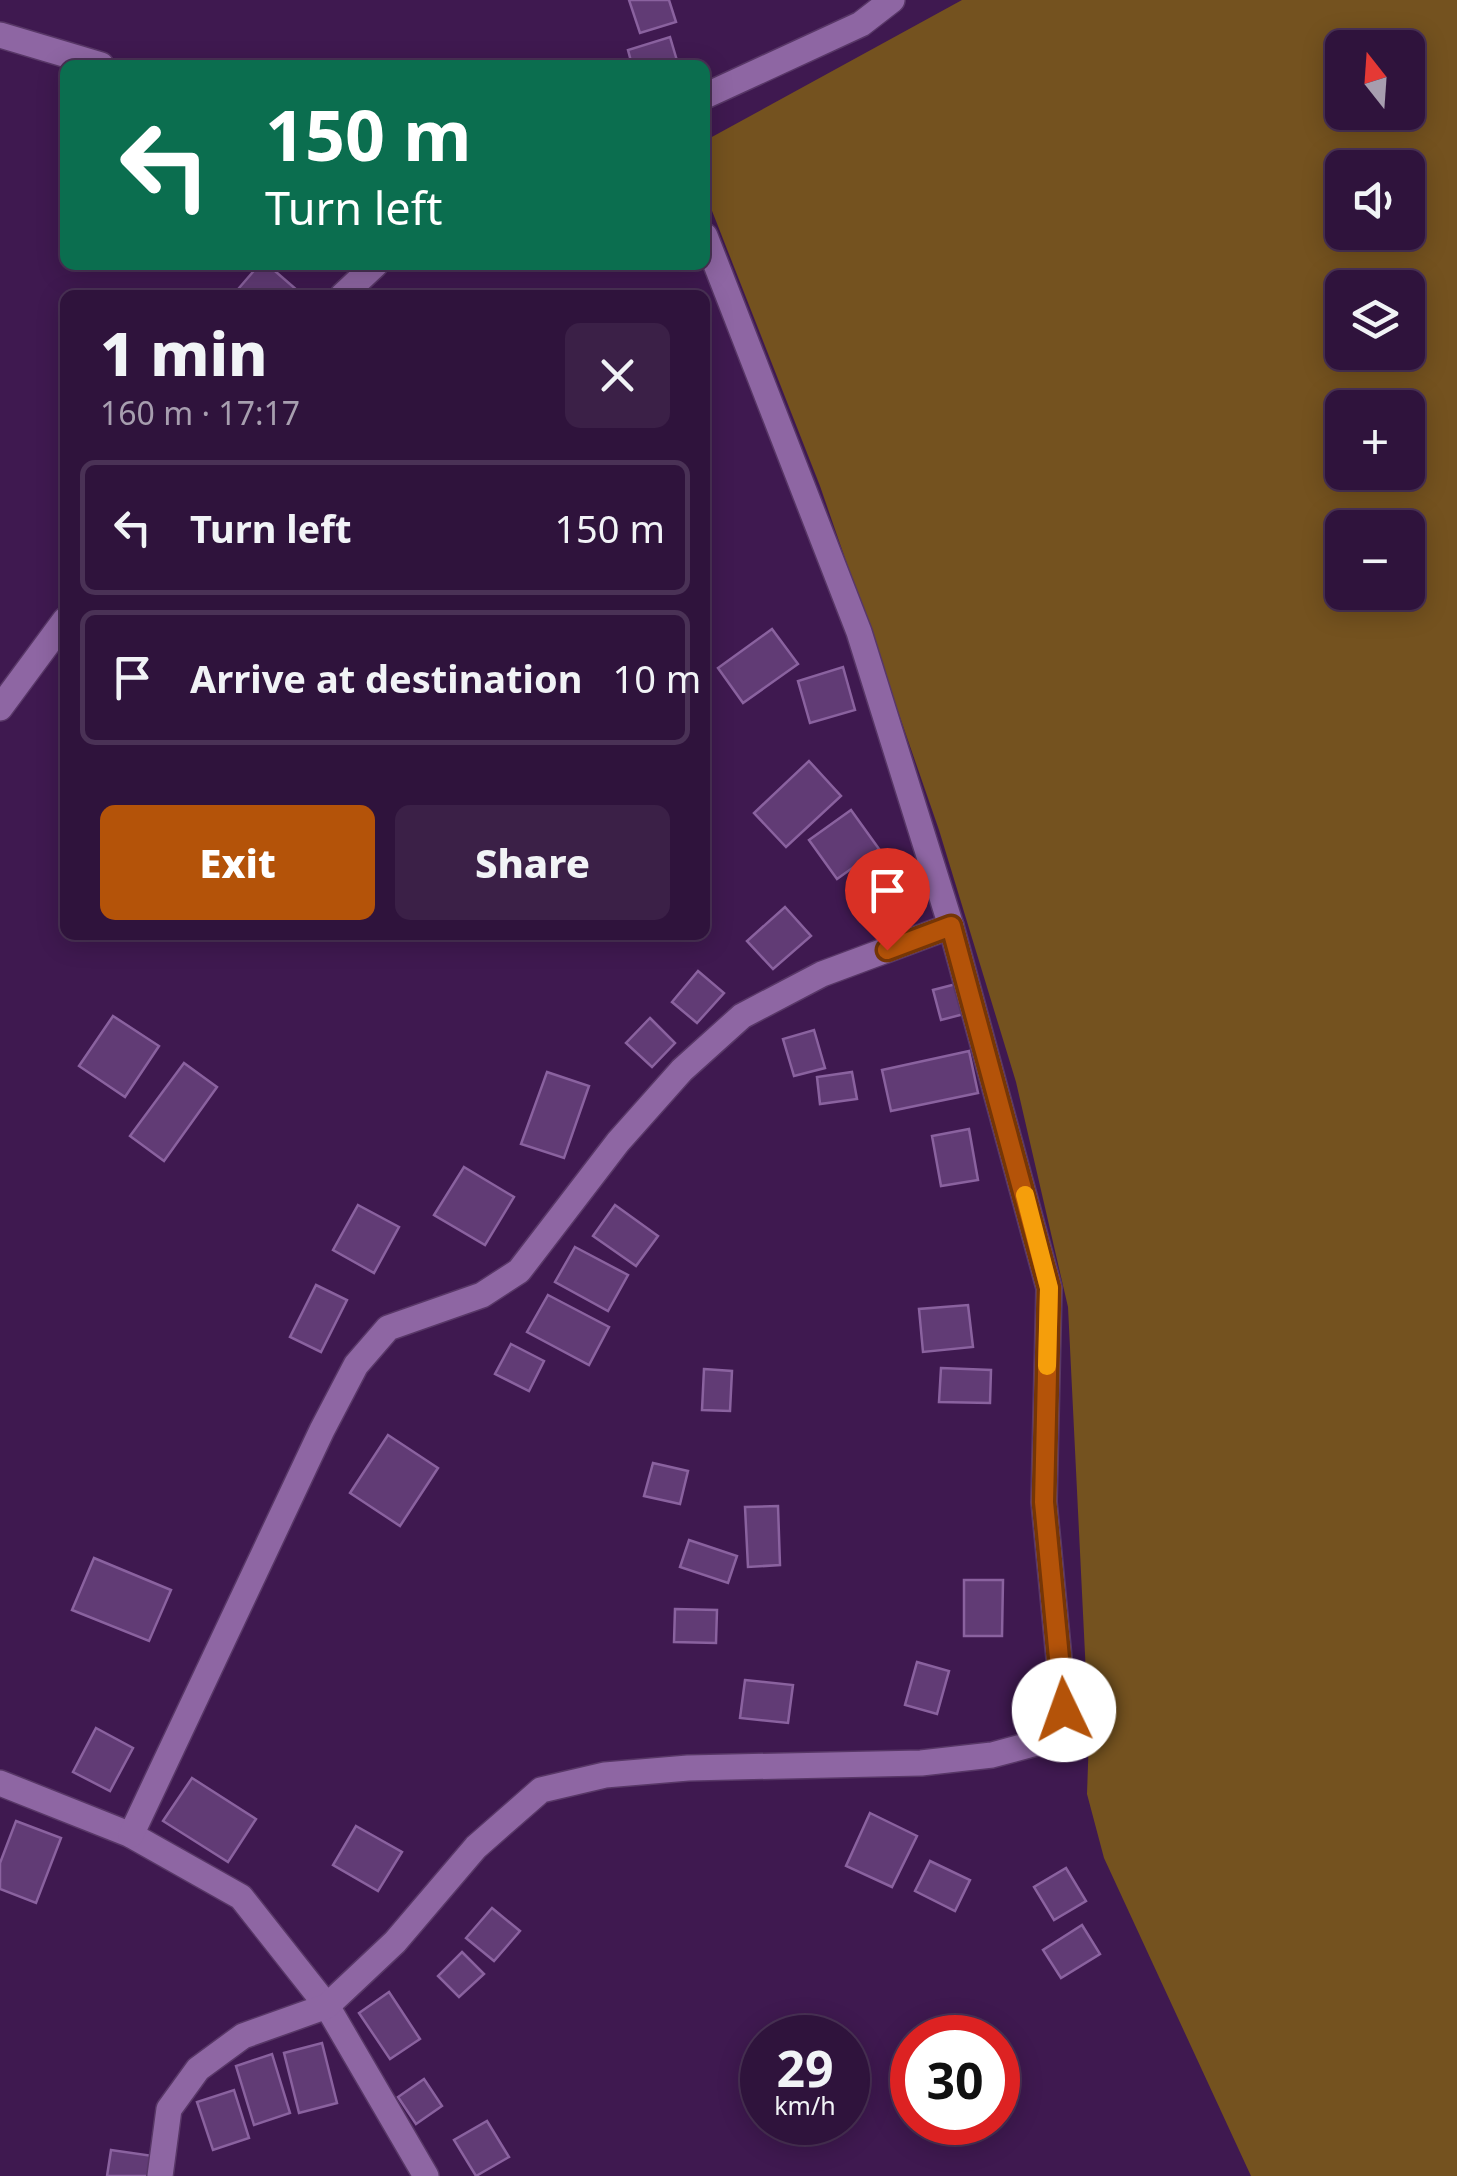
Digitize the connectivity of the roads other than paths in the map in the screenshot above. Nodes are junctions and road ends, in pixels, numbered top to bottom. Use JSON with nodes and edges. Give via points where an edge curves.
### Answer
{"nodes":[{"id":1,"x":892,"y":0,"type":"edge"},
{"id":2,"x":0,"y":35,"type":"edge"},
{"id":3,"x":84,"y":60,"type":"edge"},
{"id":4,"x":710,"y":94,"type":"edge"},
{"id":5,"x":710,"y":249,"type":"edge"},
{"id":6,"x":370,"y":270,"type":"edge"},
{"id":7,"x":348,"y":290,"type":"edge"},
{"id":8,"x":60,"y":627,"type":"edge"},
{"id":9,"x":0,"y":708,"type":"edge"},
{"id":10,"x":951,"y":926,"type":"junction"},
{"id":11,"x":0,"y":1783,"type":"edge"},
{"id":12,"x":130,"y":1835,"type":"junction"},
{"id":13,"x":327,"y":2006,"type":"junction"},
{"id":14,"x":160,"y":2176,"type":"edge"},
{"id":15,"x":426,"y":2176,"type":"edge"}],
"edges":[{"from":1,"to":4,"type":"street","via":[[861,24]]},
{"from":2,"to":3,"type":"street"},
{"from":5,"to":10,"type":"street","via":[[859,632]]},
{"from":6,"to":7,"type":"street"},
{"from":8,"to":9,"type":"street"},
{"from":10,"to":12,"type":"street","via":[[822,974],[742,1016],[618,1142],[518,1271],[482,1295],[388,1328],[356,1365],[322,1430]]},
{"from":10,"to":13,"type":"street","via":[[1049,1288],[1044,1502],[1064,1710],[1048,1740],[922,1763],[605,1774],[542,1790],[476,1847],[395,1942]]},
{"from":11,"to":12,"type":"street"},
{"from":12,"to":13,"type":"street","via":[[241,1897]]},
{"from":13,"to":14,"type":"street","via":[[243,2036],[198,2069],[169,2109]]},
{"from":13,"to":15,"type":"street"}]}
